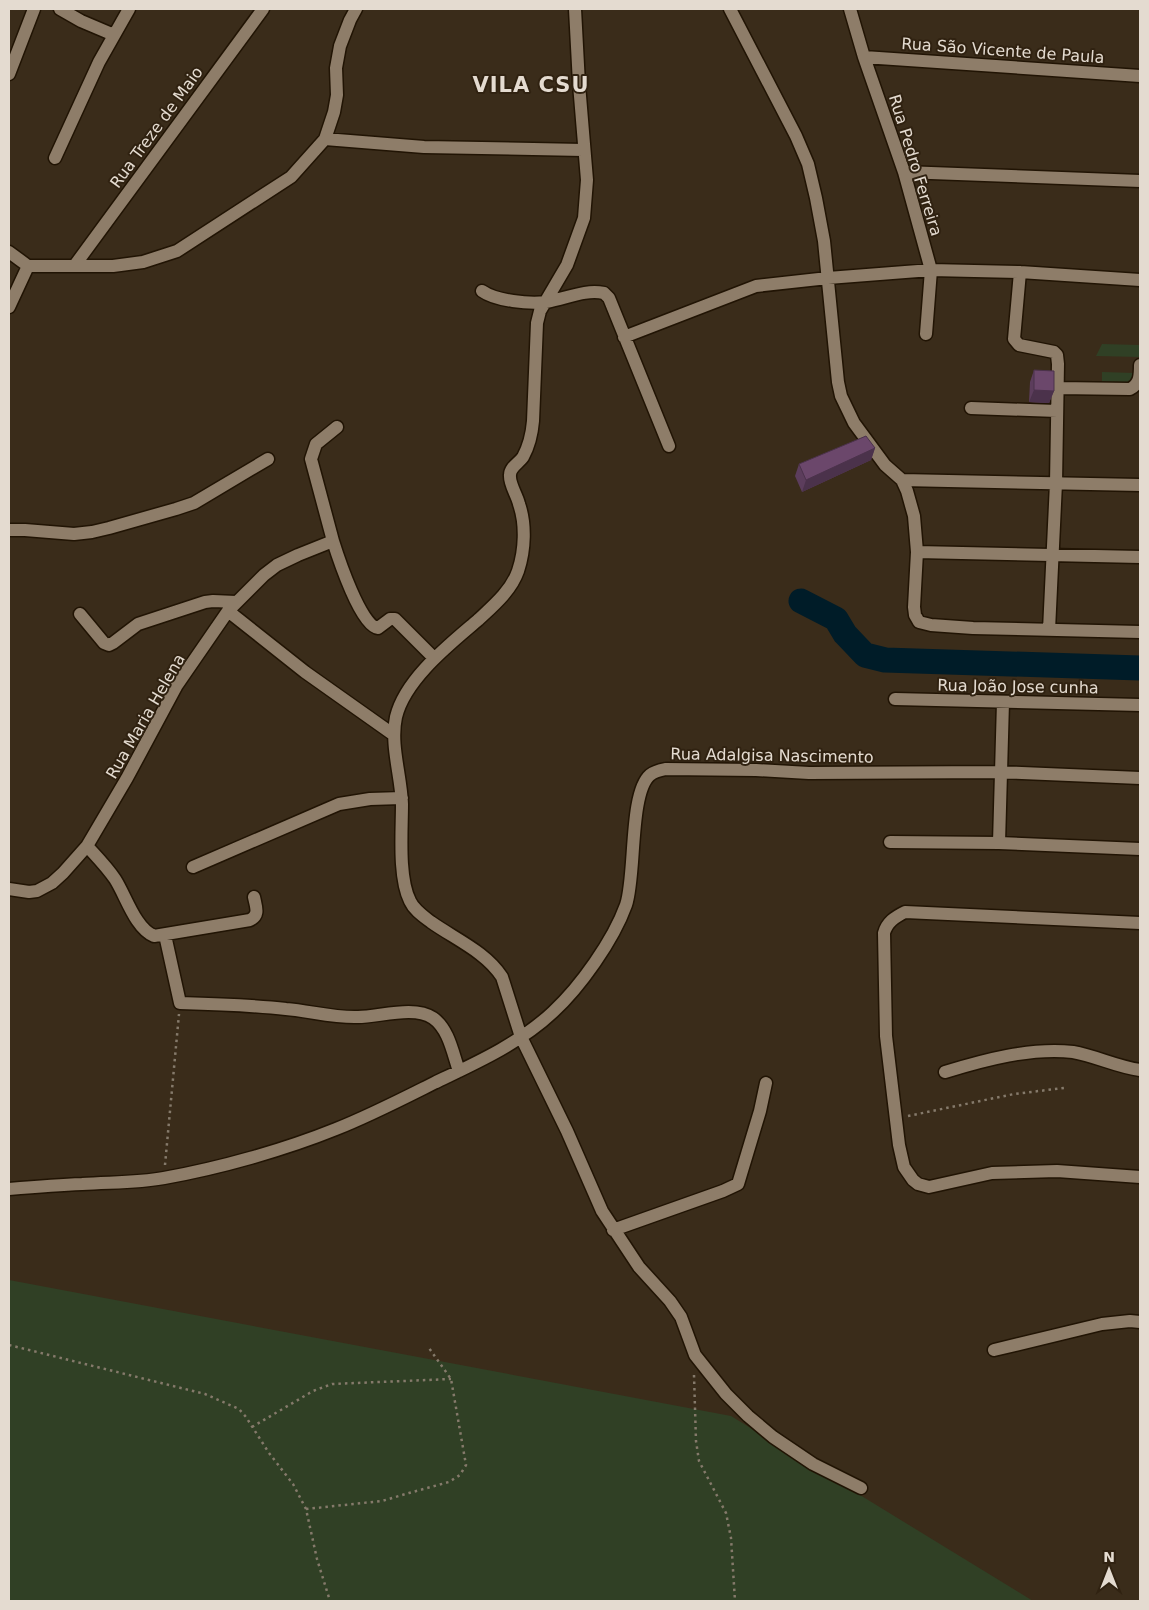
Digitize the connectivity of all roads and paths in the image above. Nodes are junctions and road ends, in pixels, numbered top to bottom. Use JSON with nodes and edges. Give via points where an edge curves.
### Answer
{"nodes":[{"id":1,"x":34,"y":9,"type":"edge"},
{"id":2,"x":60,"y":9,"type":"edge"},
{"id":3,"x":129,"y":9,"type":"edge"},
{"id":4,"x":263,"y":9,"type":"edge"},
{"id":5,"x":356,"y":9,"type":"edge"},
{"id":6,"x":575,"y":9,"type":"edge"},
{"id":7,"x":730,"y":9,"type":"edge"},
{"id":8,"x":850,"y":9,"type":"edge"},
{"id":9,"x":114,"y":35,"type":"junction"},
{"id":10,"x":864,"y":57,"type":"junction"},
{"id":11,"x":9,"y":74,"type":"edge"},
{"id":12,"x":1140,"y":76,"type":"edge"},
{"id":13,"x":325,"y":139,"type":"junction"},
{"id":14,"x":583,"y":150,"type":"junction"},
{"id":15,"x":55,"y":158,"type":"dead end"},
{"id":16,"x":904,"y":172,"type":"junction"},
{"id":17,"x":1140,"y":181,"type":"edge"},
{"id":18,"x":9,"y":252,"type":"edge"},
{"id":19,"x":75,"y":265,"type":"junction"},
{"id":20,"x":28,"y":266,"type":"junction"},
{"id":21,"x":931,"y":270,"type":"junction"},
{"id":22,"x":1020,"y":272,"type":"junction"},
{"id":23,"x":828,"y":278,"type":"junction"},
{"id":24,"x":1140,"y":280,"type":"edge"},
{"id":25,"x":13,"y":287,"type":"edge"},
{"id":26,"x":482,"y":290,"type":"dead end"},
{"id":27,"x":545,"y":302,"type":"junction"},
{"id":28,"x":9,"y":307,"type":"edge"},
{"id":29,"x":926,"y":334,"type":"dead end"},
{"id":30,"x":624,"y":337,"type":"junction"},
{"id":31,"x":1140,"y":365,"type":"edge"},
{"id":32,"x":1058,"y":388,"type":"junction"},
{"id":33,"x":971,"y":408,"type":"dead end"},
{"id":34,"x":1058,"y":411,"type":"junction"},
{"id":35,"x":337,"y":427,"type":"dead end"},
{"id":36,"x":669,"y":446,"type":"dead end"},
{"id":37,"x":268,"y":459,"type":"dead end"},
{"id":38,"x":902,"y":480,"type":"junction"},
{"id":39,"x":1056,"y":482,"type":"junction"},
{"id":40,"x":1140,"y":485,"type":"edge"},
{"id":41,"x":9,"y":530,"type":"edge"},
{"id":42,"x":333,"y":541,"type":"junction"},
{"id":43,"x":917,"y":552,"type":"junction"},
{"id":44,"x":1052,"y":554,"type":"junction"},
{"id":45,"x":1140,"y":557,"type":"edge"},
{"id":46,"x":232,"y":607,"type":"junction"},
{"id":47,"x":80,"y":614,"type":"dead end"},
{"id":48,"x":1049,"y":630,"type":"junction"},
{"id":49,"x":1140,"y":632,"type":"edge"},
{"id":50,"x":434,"y":658,"type":"junction"},
{"id":51,"x":895,"y":699,"type":"dead end"},
{"id":52,"x":1003,"y":702,"type":"junction"},
{"id":53,"x":1140,"y":705,"type":"edge"},
{"id":54,"x":394,"y":734,"type":"junction"},
{"id":55,"x":1000,"y":772,"type":"junction"},
{"id":56,"x":1140,"y":778,"type":"edge"},
{"id":57,"x":402,"y":798,"type":"junction"},
{"id":58,"x":890,"y":842,"type":"dead end"},
{"id":59,"x":999,"y":843,"type":"junction"},
{"id":60,"x":87,"y":846,"type":"junction"},
{"id":61,"x":1140,"y":850,"type":"edge"},
{"id":62,"x":193,"y":867,"type":"dead end"},
{"id":63,"x":9,"y":888,"type":"edge"},
{"id":64,"x":254,"y":897,"type":"dead end"},
{"id":65,"x":1140,"y":923,"type":"edge"},
{"id":66,"x":165,"y":935,"type":"junction"},
{"id":67,"x":180,"y":1002,"type":"junction"},
{"id":68,"x":521,"y":1037,"type":"junction"},
{"id":69,"x":1140,"y":1070,"type":"edge"},
{"id":70,"x":459,"y":1071,"type":"junction"},
{"id":71,"x":945,"y":1072,"type":"dead end"},
{"id":72,"x":766,"y":1083,"type":"dead end"},
{"id":73,"x":1064,"y":1088,"type":"dead end"},
{"id":74,"x":896,"y":1118,"type":"junction"},
{"id":75,"x":1140,"y":1177,"type":"edge"},
{"id":76,"x":164,"y":1178,"type":"junction"},
{"id":77,"x":9,"y":1189,"type":"edge"},
{"id":78,"x":613,"y":1230,"type":"junction"},
{"id":79,"x":1140,"y":1322,"type":"edge"},
{"id":80,"x":9,"y":1345,"type":"edge"},
{"id":81,"x":429,"y":1348,"type":"dead end"},
{"id":82,"x":994,"y":1350,"type":"dead end"},
{"id":83,"x":695,"y":1355,"type":"junction"},
{"id":84,"x":451,"y":1379,"type":"junction"},
{"id":85,"x":252,"y":1427,"type":"junction"},
{"id":86,"x":861,"y":1488,"type":"dead end"},
{"id":87,"x":306,"y":1509,"type":"junction"},
{"id":88,"x":330,"y":1601,"type":"edge"},
{"id":89,"x":735,"y":1601,"type":"edge"}],
"edges":[{"from":1,"to":11,"type":"street"},
{"from":2,"to":9,"type":"street"},
{"from":3,"to":9,"type":"street"},
{"from":4,"to":19,"type":"street","name":"Rua Treze de Maio"},
{"from":5,"to":13,"type":"street","via":[[340,46],[336,68],[337,95]]},
{"from":6,"to":14,"type":"street"},
{"from":7,"to":23,"type":"street","via":[[808,164]]},
{"from":8,"to":10,"type":"street","name":"Rua Pedro Ferreira"},
{"from":9,"to":15,"type":"street"},
{"from":10,"to":12,"type":"street","name":"Rua São Vicente de Paula"},
{"from":10,"to":16,"type":"street","name":"Rua Pedro Ferreira"},
{"from":13,"to":14,"type":"street","via":[[424,147]]},
{"from":13,"to":19,"type":"street","via":[[291,177],[177,251],[143,262],[113,266]]},
{"from":14,"to":27,"type":"street","via":[[587,180],[584,218],[567,265]]},
{"from":16,"to":17,"type":"street"},
{"from":16,"to":21,"type":"street","name":"Rua Pedro Ferreira"},
{"from":18,"to":20,"type":"street"},
{"from":19,"to":20,"type":"street"},
{"from":20,"to":25,"type":"street"},
{"from":21,"to":22,"type":"street"},
{"from":21,"to":23,"type":"street"},
{"from":21,"to":29,"type":"street","name":"Rua Pedro Ferreira"},
{"from":22,"to":24,"type":"street"},
{"from":22,"to":32,"type":"street","via":[[1013,336],[1019,345],[1057,355]]},
{"from":23,"to":30,"type":"street","via":[[756,286]]},
{"from":23,"to":38,"type":"street","via":[[834,361],[841,396],[854,423],[875,452]]},
{"from":25,"to":28,"type":"street"},
{"from":26,"to":27,"type":"street","via":[[489,296],[511,301]]},
{"from":27,"to":30,"type":"street","via":[[595,291],[604,293]]},
{"from":27,"to":50,"type":"street","via":[[537,323],[532,435],[510,477],[524,526],[518,570],[494,606]]},
{"from":30,"to":36,"type":"street"},
{"from":31,"to":32,"type":"street","via":[[1139,380],[1130,389]]},
{"from":32,"to":34,"type":"street"},
{"from":33,"to":34,"type":"street"},
{"from":34,"to":39,"type":"street"},
{"from":35,"to":42,"type":"street","via":[[316,444],[311,459]]},
{"from":37,"to":41,"type":"street","via":[[194,503],[109,528],[74,534]]},
{"from":38,"to":39,"type":"street"},
{"from":38,"to":43,"type":"street","via":[[914,516]]},
{"from":39,"to":40,"type":"street"},
{"from":39,"to":44,"type":"street"},
{"from":42,"to":46,"type":"street","name":"Rua Maria Helena","via":[[277,565]]},
{"from":42,"to":50,"type":"street","via":[[350,588],[370,625],[378,628],[395,619]]},
{"from":43,"to":44,"type":"street"},
{"from":43,"to":48,"type":"street","via":[[914,607],[919,622],[973,628]]},
{"from":44,"to":45,"type":"street"},
{"from":44,"to":48,"type":"street"},
{"from":46,"to":47,"type":"street","via":[[213,601],[163,616],[138,624],[109,645],[104,644]]},
{"from":46,"to":54,"type":"street","via":[[305,672]]},
{"from":46,"to":60,"type":"street","name":"Rua Maria Helena","via":[[177,685]]},
{"from":48,"to":49,"type":"street"},
{"from":50,"to":54,"type":"street","via":[[404,699],[396,717]]},
{"from":51,"to":52,"type":"street","name":"Rua João Jose cunha"},
{"from":52,"to":53,"type":"street","name":"Rua João Jose cunha"},
{"from":52,"to":55,"type":"street"},
{"from":54,"to":57,"type":"street"},
{"from":55,"to":56,"type":"street","name":"Rua Adalgisa Nascimento"},
{"from":55,"to":59,"type":"street"},
{"from":55,"to":68,"type":"street","name":"Rua Adalgisa Nascimento","via":[[809,773],[666,769],[651,774],[642,787],[637,807],[627,903],[621,916],[595,961],[568,996]]},
{"from":57,"to":62,"type":"street","via":[[339,804]]},
{"from":57,"to":68,"type":"street","via":[[403,881],[410,902],[421,915],[479,953],[498,970]]},
{"from":58,"to":59,"type":"street"},
{"from":59,"to":61,"type":"street"},
{"from":60,"to":63,"type":"street","name":"Rua Maria Helena","via":[[45,888],[29,892]]},
{"from":60,"to":66,"type":"street","via":[[114,878],[144,930],[154,936]]},
{"from":64,"to":66,"type":"street","via":[[256,913],[250,920]]},
{"from":65,"to":74,"type":"street","via":[[905,912],[891,920],[884,933],[886,1036]]},
{"from":66,"to":67,"type":"street"},
{"from":67,"to":70,"type":"street","via":[[353,1017],[424,1014],[437,1021],[446,1034]]},
{"from":67,"to":76,"type":"path"},
{"from":68,"to":70,"type":"street","name":"Rua Adalgisa Nascimento"},
{"from":68,"to":78,"type":"street"},
{"from":69,"to":71,"type":"street","via":[[1073,1052],[1048,1051],[978,1062]]},
{"from":70,"to":76,"type":"street","name":"Rua Adalgisa Nascimento","via":[[336,1129],[283,1148]]},
{"from":72,"to":78,"type":"street","via":[[738,1184]]},
{"from":73,"to":74,"type":"path","via":[[1014,1094]]},
{"from":74,"to":75,"type":"street","via":[[904,1167],[913,1180],[929,1187],[992,1172],[1057,1171]]},
{"from":76,"to":77,"type":"street","name":"Rua Adalgisa Nascimento"},
{"from":78,"to":83,"type":"street","via":[[681,1317]]},
{"from":79,"to":82,"type":"street","via":[[1102,1324]]},
{"from":80,"to":85,"type":"path","via":[[205,1394],[239,1409]]},
{"from":81,"to":84,"type":"path"},
{"from":83,"to":86,"type":"street","via":[[731,1399],[773,1437],[813,1464]]},
{"from":83,"to":89,"type":"path","via":[[693,1370],[699,1460],[726,1513]]},
{"from":84,"to":85,"type":"path","via":[[332,1384],[313,1391]]},
{"from":84,"to":87,"type":"path","via":[[466,1465],[460,1475],[449,1482],[382,1501]]},
{"from":85,"to":87,"type":"path","via":[[293,1484]]},
{"from":87,"to":88,"type":"path","via":[[316,1559]]}]}
